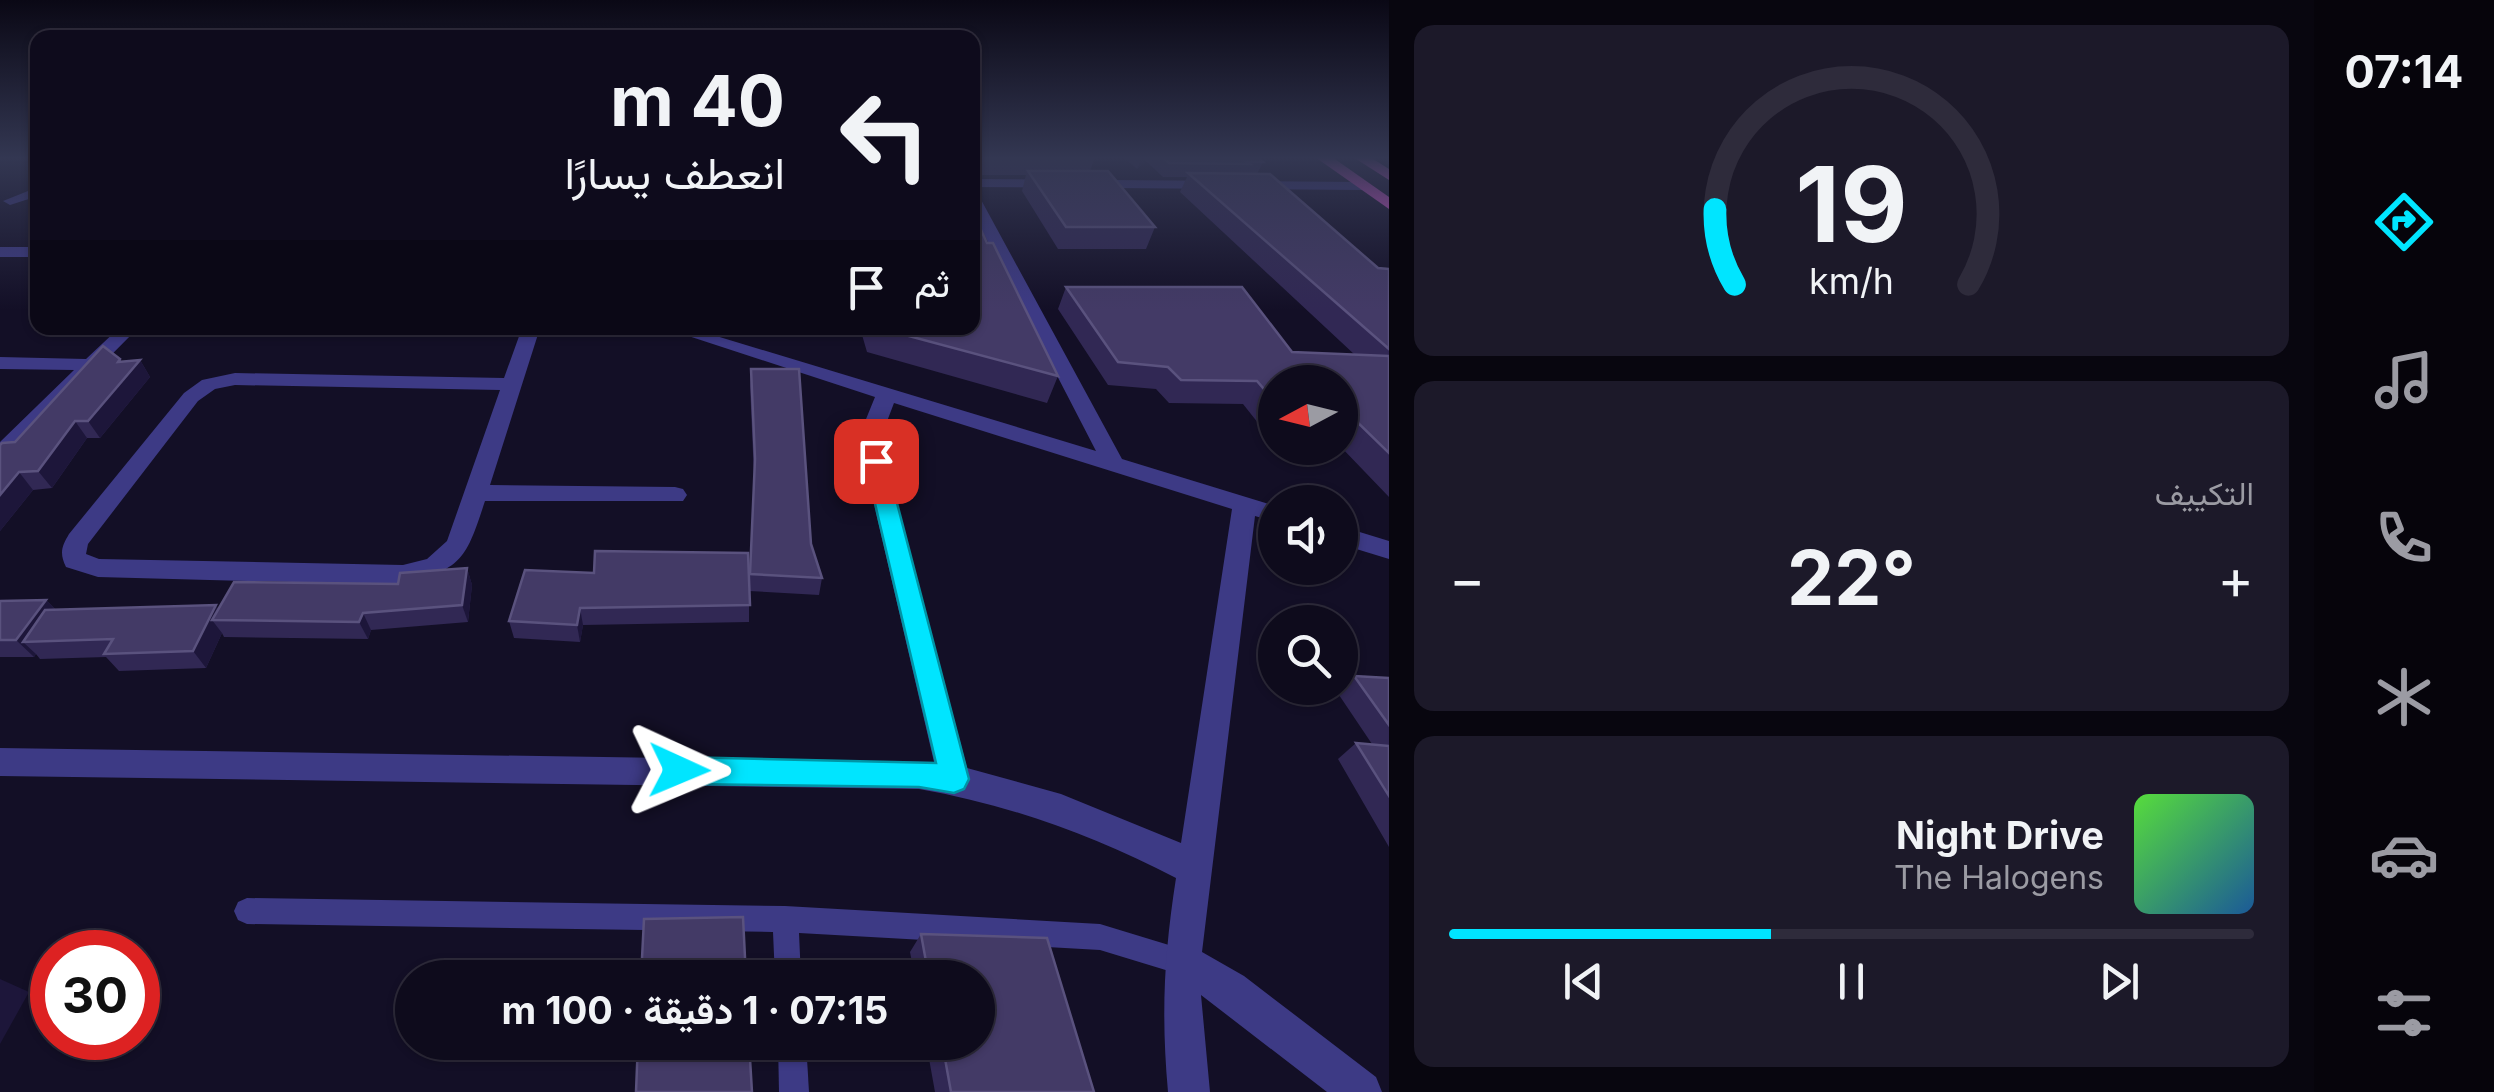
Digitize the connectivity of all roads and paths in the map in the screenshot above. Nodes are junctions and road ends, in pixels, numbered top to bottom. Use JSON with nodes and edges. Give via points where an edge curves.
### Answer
{"nodes":[{"id":1,"x":980,"y":211,"type":"edge"},
{"id":2,"x":0,"y":252,"type":"edge"},
{"id":3,"x":30,"y":252,"type":"edge"},
{"id":4,"x":122,"y":335,"type":"edge"},
{"id":5,"x":528,"y":335,"type":"edge"},
{"id":6,"x":696,"y":335,"type":"edge"},
{"id":7,"x":755,"y":335,"type":"edge"},
{"id":8,"x":756,"y":353,"type":"junction"},
{"id":9,"x":0,"y":363,"type":"edge"},
{"id":10,"x":92,"y":364,"type":"junction"},
{"id":11,"x":511,"y":384,"type":"junction"},
{"id":12,"x":887,"y":394,"type":"junction"},
{"id":13,"x":0,"y":454,"type":"edge"},
{"id":14,"x":1114,"y":464,"type":"junction"},
{"id":15,"x":479,"y":493,"type":"junction"},
{"id":16,"x":675,"y":495,"type":"dead end"},
{"id":17,"x":1258,"y":509,"type":"edge"},
{"id":18,"x":1258,"y":521,"type":"edge"},
{"id":19,"x":1358,"y":540,"type":"edge"},
{"id":20,"x":1389,"y":550,"type":"edge"},
{"id":21,"x":0,"y":762,"type":"edge"},
{"id":22,"x":954,"y":779,"type":"junction"},
{"id":23,"x":1195,"y":869,"type":"junction"},
{"id":24,"x":246,"y":911,"type":"dead end"},
{"id":25,"x":785,"y":919,"type":"junction"},
{"id":26,"x":787,"y":960,"type":"edge"},
{"id":27,"x":1182,"y":962,"type":"junction"},
{"id":28,"x":793,"y":1060,"type":"edge"},
{"id":29,"x":794,"y":1092,"type":"edge"},
{"id":30,"x":1190,"y":1092,"type":"edge"},
{"id":31,"x":1362,"y":1092,"type":"edge"}],
"edges":[{"from":1,"to":14,"type":"street"},
{"from":2,"to":3,"type":"street"},
{"from":4,"to":10,"type":"street"},
{"from":5,"to":11,"type":"street"},
{"from":6,"to":8,"type":"street"},
{"from":7,"to":8,"type":"street"},
{"from":8,"to":12,"type":"street"},
{"from":9,"to":10,"type":"street"},
{"from":10,"to":13,"type":"street"},
{"from":11,"to":15,"type":"street"},
{"from":11,"to":15,"type":"street","via":[[209,384],[191,397],[73,550],[75,560],[98,568],[402,575],[450,557]]},
{"from":12,"to":14,"type":"street"},
{"from":12,"to":22,"type":"street","via":[[875,424],[876,461]]},
{"from":14,"to":17,"type":"street"},
{"from":15,"to":16,"type":"street"},
{"from":18,"to":23,"type":"street"},
{"from":19,"to":20,"type":"street"},
{"from":21,"to":22,"type":"street"},
{"from":22,"to":23,"type":"street","via":[[1093,819]]},
{"from":23,"to":27,"type":"street"},
{"from":24,"to":25,"type":"lane"},
{"from":25,"to":26,"type":"lane"},
{"from":25,"to":27,"type":"lane","via":[[1100,937]]},
{"from":27,"to":30,"type":"street"},
{"from":27,"to":31,"type":"street","via":[[1230,990]]},
{"from":28,"to":29,"type":"lane"}]}
